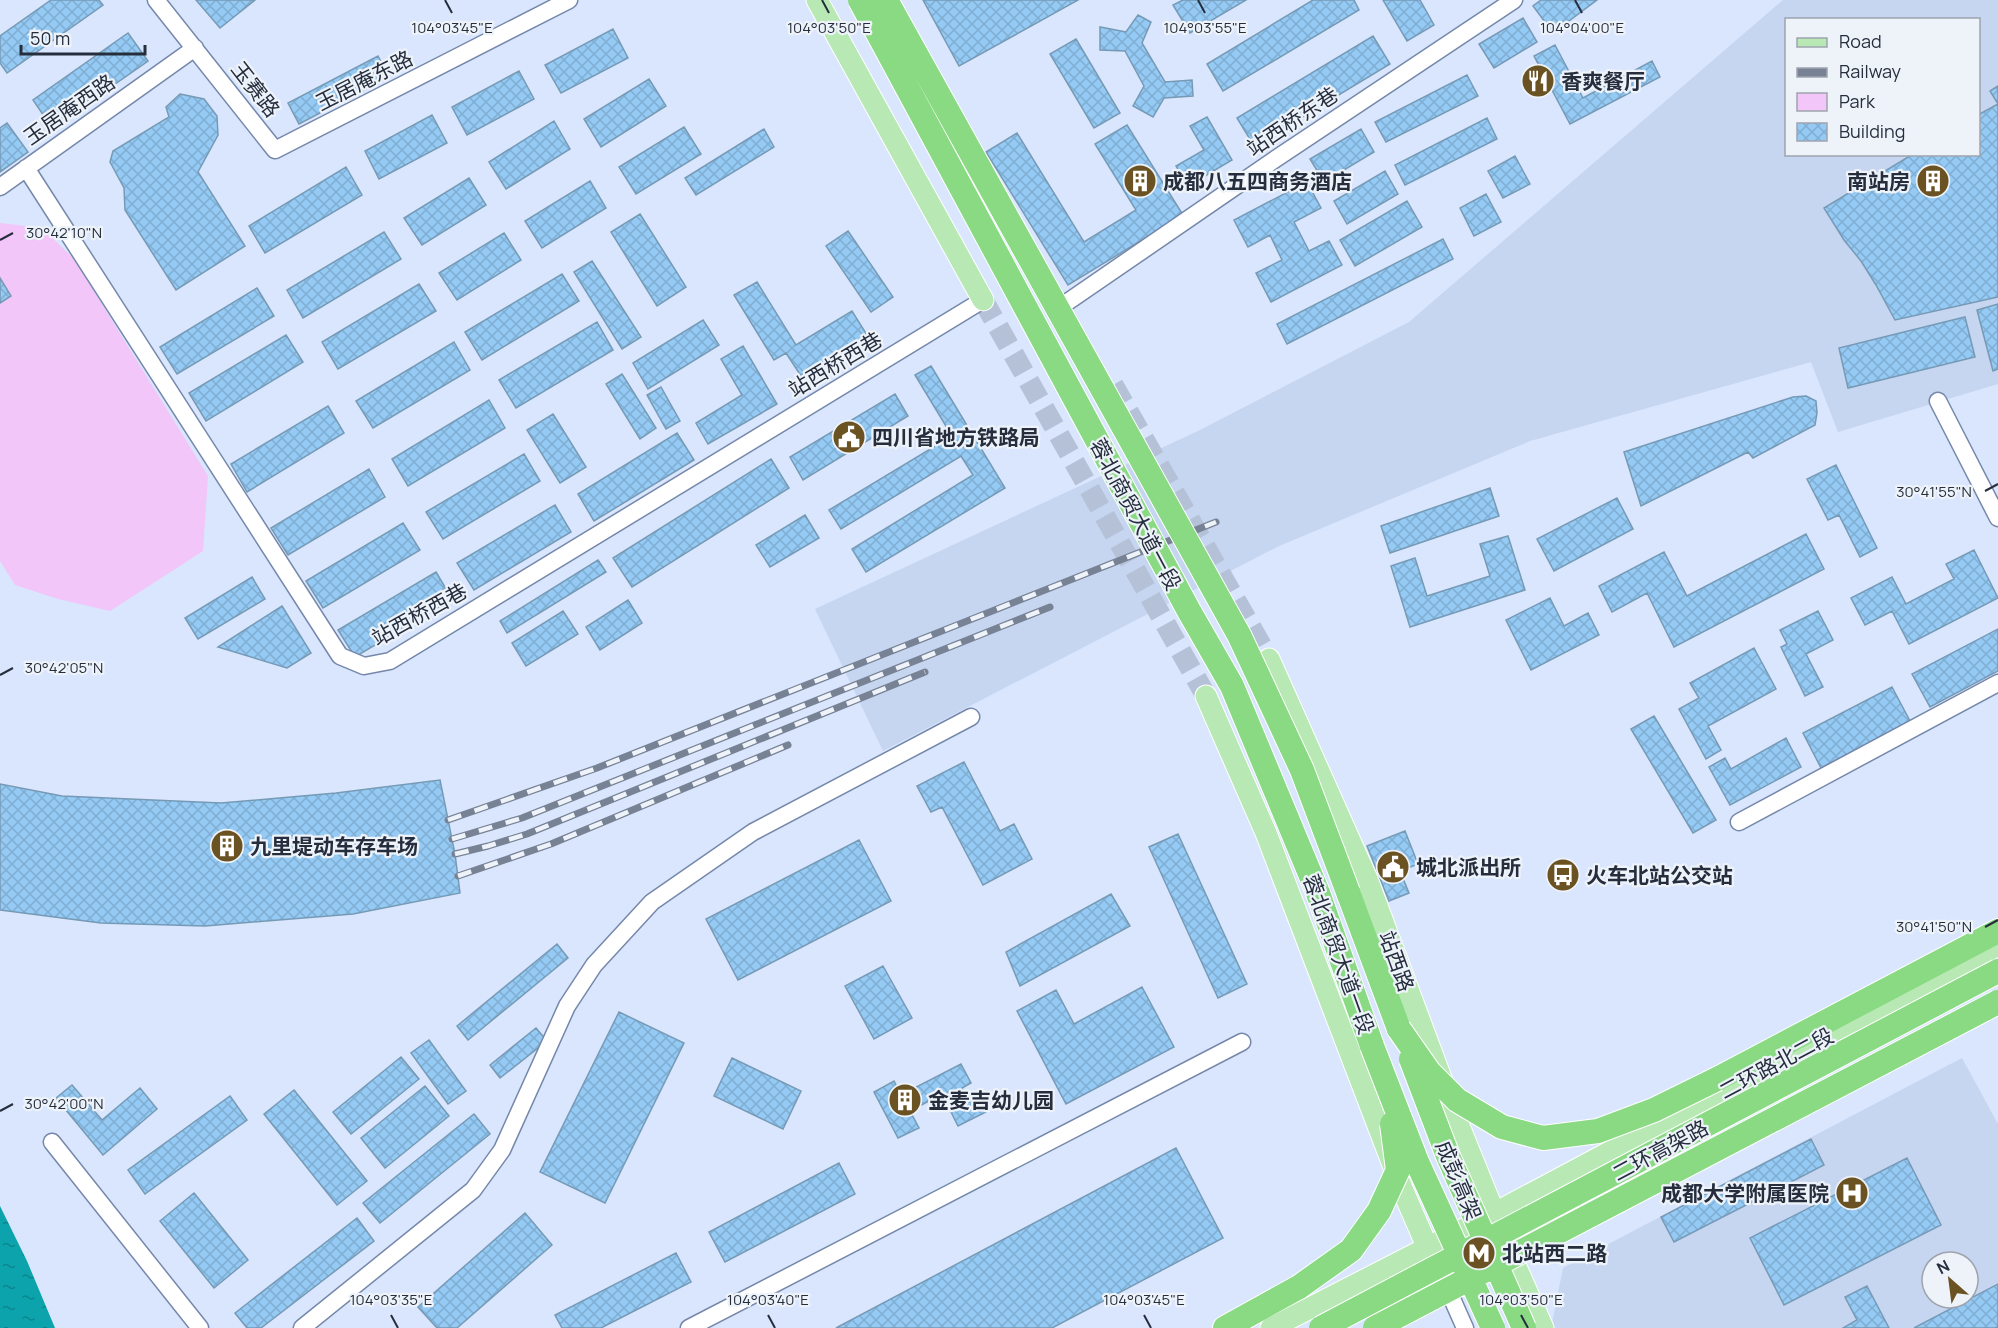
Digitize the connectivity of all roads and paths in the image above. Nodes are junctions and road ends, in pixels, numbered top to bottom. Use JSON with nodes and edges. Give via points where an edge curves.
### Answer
{"nodes":[{"id":1,"x":156,"y":0,"type":"edge"},
{"id":2,"x":569,"y":0,"type":"edge"},
{"id":3,"x":817,"y":0,"type":"edge"},
{"id":4,"x":860,"y":0,"type":"edge"},
{"id":5,"x":886,"y":0,"type":"edge"},
{"id":6,"x":899,"y":0,"type":"edge"},
{"id":7,"x":1514,"y":0,"type":"edge"},
{"id":8,"x":195,"y":48,"type":"junction"},
{"id":9,"x":275,"y":150,"type":"joint"},
{"id":10,"x":26,"y":168,"type":"junction"},
{"id":11,"x":0,"y":187,"type":"edge"},
{"id":12,"x":983,"y":300,"type":"joint"},
{"id":13,"x":1066,"y":303,"type":"joint"},
{"id":14,"x":1938,"y":401,"type":"dead end"},
{"id":15,"x":1998,"y":518,"type":"edge"},
{"id":16,"x":1269,"y":659,"type":"tunnel mouth"},
{"id":17,"x":1998,"y":683,"type":"edge"},
{"id":18,"x":1206,"y":696,"type":"tunnel mouth"},
{"id":19,"x":971,"y":717,"type":"dead end"},
{"id":20,"x":1739,"y":822,"type":"dead end"},
{"id":21,"x":1998,"y":931,"type":"edge"},
{"id":22,"x":1998,"y":945,"type":"edge"},
{"id":23,"x":1998,"y":971,"type":"edge"},
{"id":24,"x":1998,"y":1002,"type":"edge"},
{"id":25,"x":1998,"y":1015,"type":"edge"},
{"id":26,"x":1399,"y":1029,"type":"junction"},
{"id":27,"x":1242,"y":1042,"type":"dead end"},
{"id":28,"x":1372,"y":1046,"type":"junction"},
{"id":29,"x":52,"y":1142,"type":"dead end"},
{"id":30,"x":1495,"y":1213,"type":"junction"},
{"id":31,"x":1427,"y":1248,"type":"junction"},
{"id":32,"x":1516,"y":1267,"type":"junction"},
{"id":33,"x":1453,"y":1300,"type":"junction"},
{"id":34,"x":200,"y":1328,"type":"edge"},
{"id":35,"x":302,"y":1328,"type":"edge"},
{"id":36,"x":689,"y":1328,"type":"edge"},
{"id":37,"x":1225,"y":1328,"type":"edge"},
{"id":38,"x":1272,"y":1328,"type":"edge"},
{"id":39,"x":1321,"y":1328,"type":"edge"},
{"id":40,"x":1375,"y":1328,"type":"edge"},
{"id":41,"x":1401,"y":1328,"type":"edge"},
{"id":42,"x":1465,"y":1328,"type":"edge"},
{"id":43,"x":1493,"y":1328,"type":"edge"},
{"id":44,"x":1524,"y":1328,"type":"edge"},
{"id":45,"x":1543,"y":1328,"type":"edge"}],
"edges":[{"from":1,"to":8,"type":"street","name":"玉赛路"},
{"from":2,"to":9,"type":"street","name":"玉居庵东路"},
{"from":3,"to":12,"type":"main road"},
{"from":4,"to":28,"type":"highway","name":"蓉北商贸大道一段","bridge":true,"via":[[1232,686],[1318,893]]},
{"from":5,"to":26,"type":"highway","name":"蓉北商贸大道一段","bridge":true,"via":[[1239,634],[1302,770]]},
{"from":6,"to":13,"type":"main road","via":[[944,90]]},
{"from":7,"to":13,"type":"street","name":"站西桥东巷"},
{"from":8,"to":9,"type":"street","name":"玉赛路"},
{"from":8,"to":10,"type":"street","name":"玉居庵西路"},
{"from":10,"to":11,"type":"street","name":"玉居庵西路"},
{"from":10,"to":12,"type":"street","name":"站西桥西巷","via":[[340,656],[364,666],[390,661]]},
{"from":14,"to":15,"type":"street"},
{"from":16,"to":30,"type":"main road","name":"站西路","via":[[1366,879]]},
{"from":17,"to":20,"type":"street"},
{"from":18,"to":31,"type":"main road","via":[[1266,833]]},
{"from":19,"to":35,"type":"street","via":[[753,832],[652,902],[594,964],[567,1006],[502,1150],[473,1190]]},
{"from":21,"to":26,"type":"highway","bridge":true,"via":[[1665,1105],[1598,1131],[1543,1138],[1502,1127],[1457,1100],[1429,1072]]},
{"from":22,"to":30,"type":"main road","name":"二环路北二段"},
{"from":23,"to":39,"type":"highway","name":"二环高架路","bridge":true},
{"from":24,"to":40,"type":"highway","name":"二环高架路","bridge":true},
{"from":25,"to":32,"type":"main road"},
{"from":26,"to":44,"type":"highway","name":"成彭高架","bridge":true,"via":[[1448,1156]]},
{"from":27,"to":36,"type":"street"},
{"from":28,"to":37,"type":"highway","bridge":true,"via":[[1393,1129],[1398,1170],[1379,1211],[1351,1250],[1299,1287]]},
{"from":28,"to":43,"type":"highway","name":"成彭高架","bridge":true,"via":[[1417,1162]]},
{"from":29,"to":34,"type":"street"},
{"from":30,"to":31,"type":"main road","name":"二环路北二段"},
{"from":30,"to":32,"type":"main road","name":"站西路"},
{"from":31,"to":33,"type":"main road"},
{"from":31,"to":38,"type":"main road","name":"二环路北二段"},
{"from":32,"to":33,"type":"main road"},
{"from":32,"to":45,"type":"main road"},
{"from":33,"to":41,"type":"main road"},
{"from":33,"to":42,"type":"street"}]}
